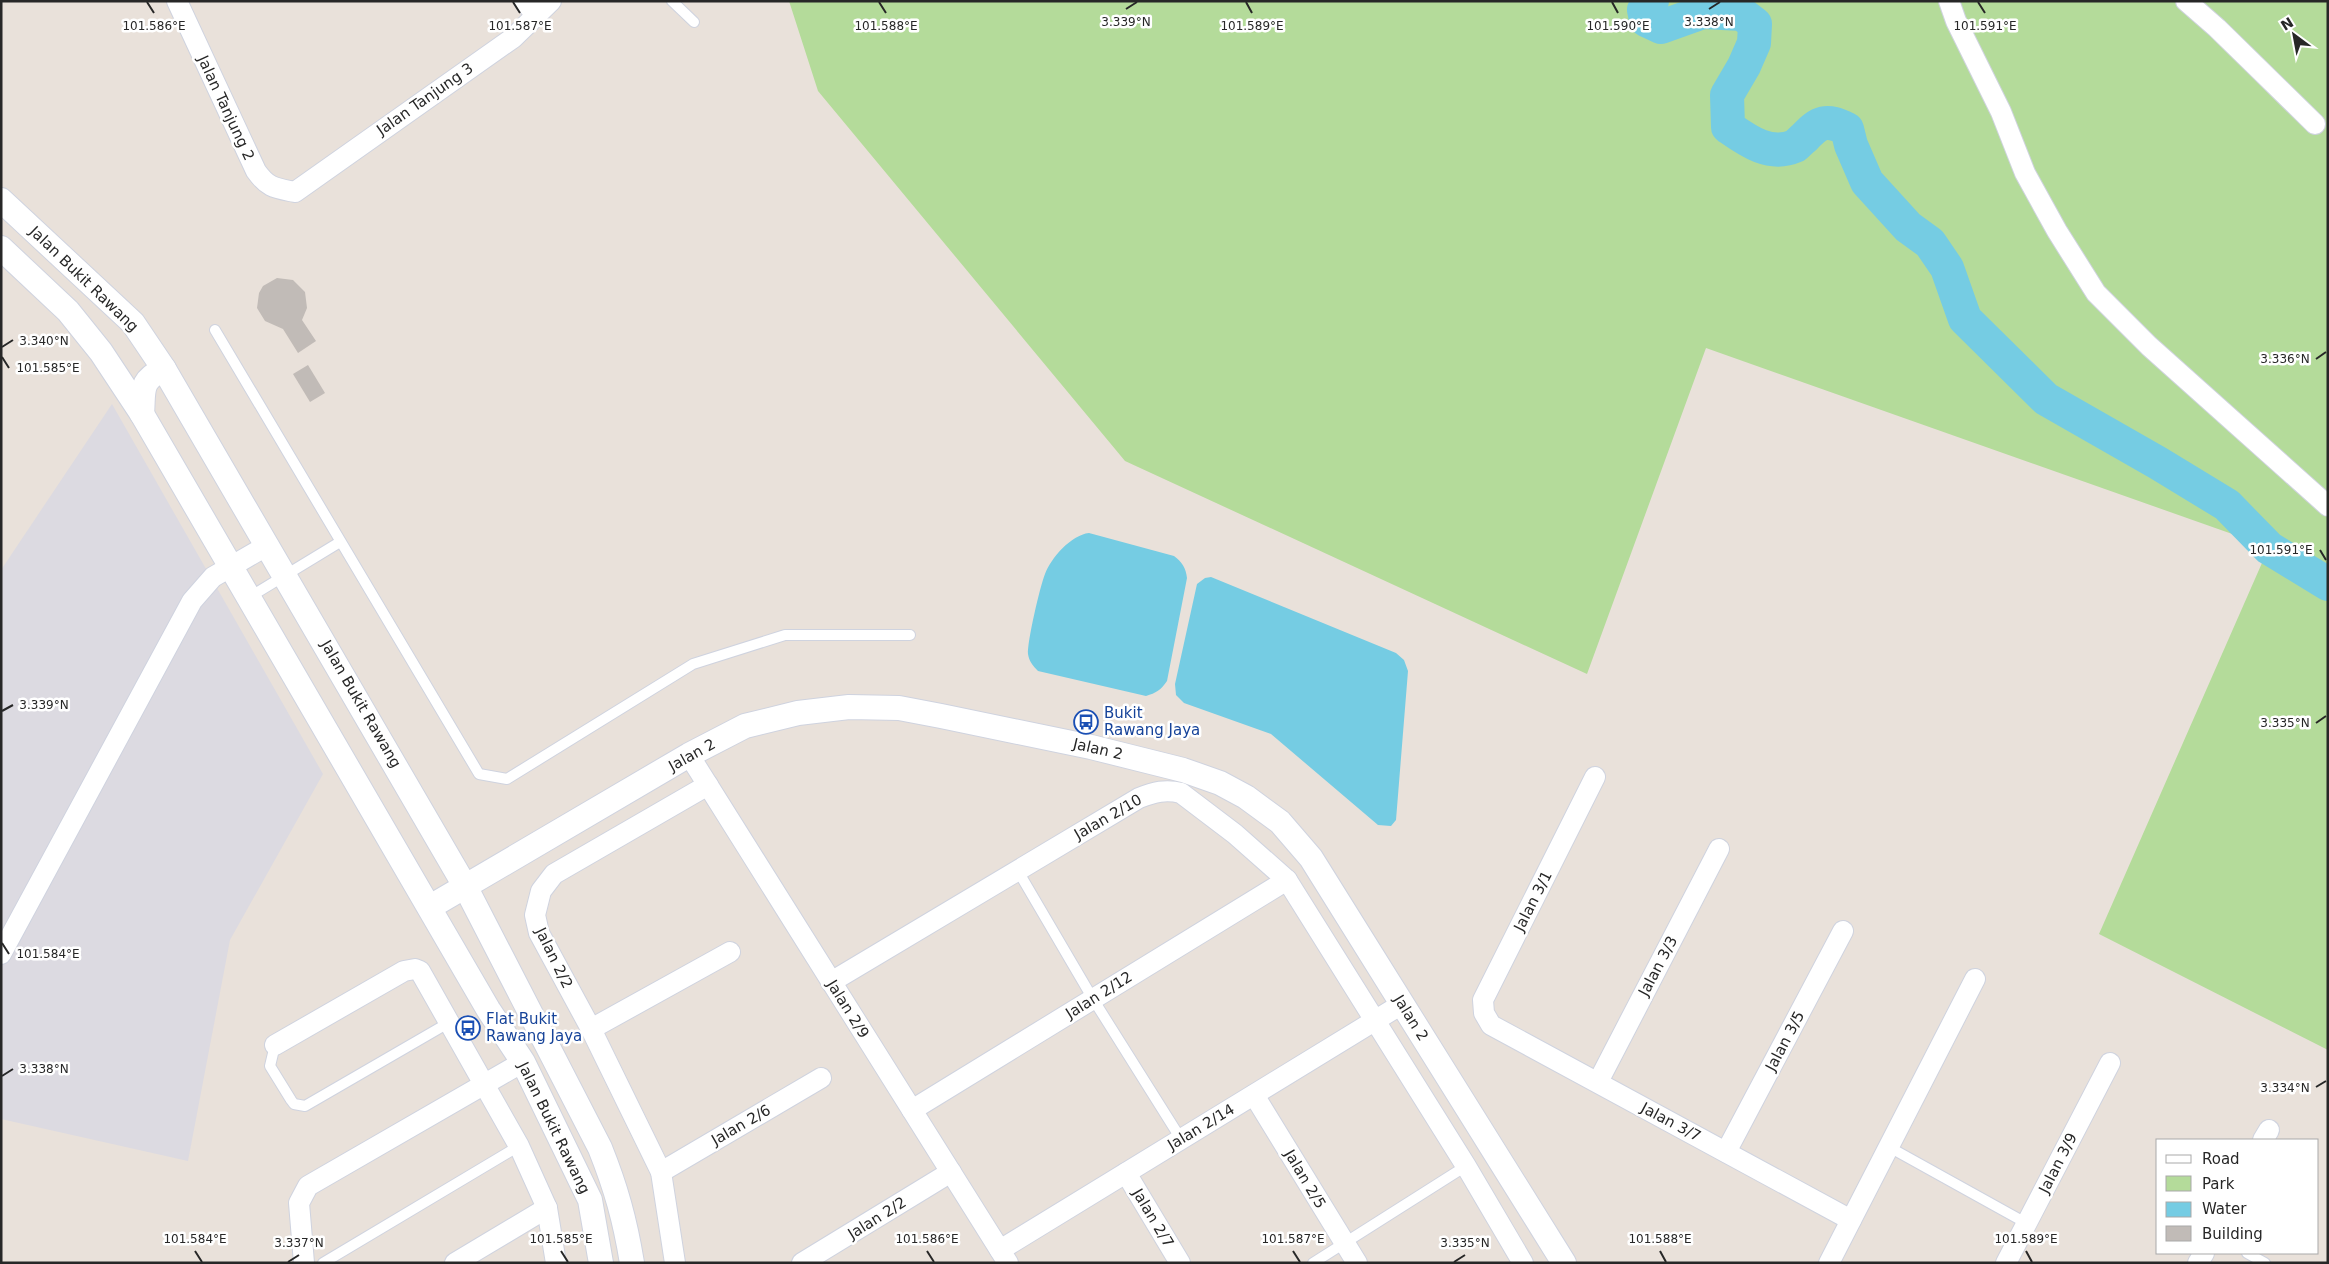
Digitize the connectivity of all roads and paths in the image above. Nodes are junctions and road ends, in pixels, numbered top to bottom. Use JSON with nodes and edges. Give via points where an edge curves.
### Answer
{"nodes":[{"id":1,"x":177,"y":1,"type":"edge"},
{"id":2,"x":551,"y":1,"type":"edge"},
{"id":3,"x":672,"y":1,"type":"edge"},
{"id":4,"x":1949,"y":1,"type":"edge"},
{"id":5,"x":2186,"y":1,"type":"edge"},
{"id":6,"x":531,"y":9,"type":"edge"},
{"id":7,"x":694,"y":22,"type":"dead end"},
{"id":8,"x":2315,"y":124,"type":"dead end"},
{"id":9,"x":295,"y":192,"type":"joint"},
{"id":10,"x":1,"y":200,"type":"edge"},
{"id":11,"x":1,"y":248,"type":"edge"},
{"id":12,"x":215,"y":330,"type":"dead end"},
{"id":13,"x":164,"y":369,"type":"junction"},
{"id":14,"x":142,"y":414,"type":"junction"},
{"id":15,"x":2328,"y":506,"type":"edge"},
{"id":16,"x":340,"y":542,"type":"junction"},
{"id":17,"x":268,"y":545,"type":"junction"},
{"id":18,"x":230,"y":568,"type":"junction"},
{"id":19,"x":286,"y":575,"type":"junction"},
{"id":20,"x":248,"y":598,"type":"junction"},
{"id":21,"x":910,"y":635,"type":"dead end"},
{"id":22,"x":689,"y":756,"type":"junction"},
{"id":23,"x":1595,"y":777,"type":"dead end"},
{"id":24,"x":708,"y":785,"type":"junction"},
{"id":25,"x":1719,"y":849,"type":"dead end"},
{"id":26,"x":1018,"y":871,"type":"junction"},
{"id":27,"x":1287,"y":880,"type":"junction"},
{"id":28,"x":465,"y":886,"type":"junction"},
{"id":29,"x":430,"y":907,"type":"junction"},
{"id":30,"x":1843,"y":931,"type":"dead end"},
{"id":31,"x":730,"y":952,"type":"dead end"},
{"id":32,"x":1,"y":954,"type":"edge"},
{"id":33,"x":1975,"y":979,"type":"dead end"},
{"id":34,"x":831,"y":982,"type":"junction"},
{"id":35,"x":1093,"y":998,"type":"junction"},
{"id":36,"x":1402,"y":1004,"type":"junction"},
{"id":37,"x":1374,"y":1021,"type":"junction"},
{"id":38,"x":450,"y":1022,"type":"junction"},
{"id":39,"x":1492,"y":1025,"type":"joint"},
{"id":40,"x":591,"y":1029,"type":"junction"},
{"id":41,"x":275,"y":1045,"type":"joint"},
{"id":42,"x":523,"y":1062,"type":"junction"},
{"id":43,"x":2110,"y":1063,"type":"dead end"},
{"id":44,"x":821,"y":1078,"type":"dead end"},
{"id":45,"x":1598,"y":1082,"type":"junction"},
{"id":46,"x":484,"y":1083,"type":"junction"},
{"id":47,"x":1254,"y":1095,"type":"junction"},
{"id":48,"x":912,"y":1110,"type":"junction"},
{"id":49,"x":1181,"y":1139,"type":"junction"},
{"id":50,"x":519,"y":1146,"type":"junction"},
{"id":51,"x":1889,"y":1147,"type":"junction"},
{"id":52,"x":1726,"y":1152,"type":"junction"},
{"id":53,"x":1466,"y":1166,"type":"junction"},
{"id":54,"x":661,"y":1172,"type":"junction"},
{"id":55,"x":951,"y":1172,"type":"junction"},
{"id":56,"x":1126,"y":1173,"type":"junction"},
{"id":57,"x":547,"y":1208,"type":"junction"},
{"id":58,"x":1851,"y":1220,"type":"junction"},
{"id":59,"x":2026,"y":1224,"type":"junction"},
{"id":60,"x":1344,"y":1243,"type":"junction"},
{"id":61,"x":2249,"y":1254,"type":"edge"},
{"id":62,"x":830,"y":1256,"type":"edge"},
{"id":63,"x":1004,"y":1256,"type":"edge"},
{"id":64,"x":304,"y":1263,"type":"edge"},
{"id":65,"x":323,"y":1263,"type":"edge"},
{"id":66,"x":455,"y":1263,"type":"edge"},
{"id":67,"x":556,"y":1263,"type":"edge"},
{"id":68,"x":601,"y":1263,"type":"edge"},
{"id":69,"x":632,"y":1263,"type":"edge"},
{"id":70,"x":675,"y":1263,"type":"edge"},
{"id":71,"x":802,"y":1263,"type":"edge"},
{"id":72,"x":1180,"y":1263,"type":"edge"},
{"id":73,"x":1313,"y":1263,"type":"edge"},
{"id":74,"x":1356,"y":1263,"type":"edge"},
{"id":75,"x":1523,"y":1263,"type":"edge"},
{"id":76,"x":1564,"y":1263,"type":"edge"},
{"id":77,"x":1829,"y":1263,"type":"edge"},
{"id":78,"x":2006,"y":1263,"type":"edge"},
{"id":79,"x":2266,"y":1263,"type":"edge"}],
"edges":[{"from":1,"to":9,"type":"street","name":"Jalan Tanjung 2","via":[[256,171],[264,183],[273,188]]},
{"from":2,"to":6,"type":"street","name":"Jalan Tanjung 3"},
{"from":3,"to":7,"type":"lane"},
{"from":4,"to":15,"type":"street","via":[[2001,112],[2025,173],[2096,293],[2149,346]]},
{"from":5,"to":8,"type":"street"},
{"from":6,"to":9,"type":"street","name":"Jalan Tanjung 3","via":[[513,38]]},
{"from":10,"to":13,"type":"street","name":"Jalan Bukit Rawang","via":[[133,322]]},
{"from":11,"to":14,"type":"street","name":"Jalan Bukit Rawang","via":[[68,311],[101,352]]},
{"from":12,"to":16,"type":"lane"},
{"from":13,"to":14,"type":"street","via":[[149,376],[144,386]]},
{"from":13,"to":17,"type":"street","name":"Jalan Bukit Rawang"},
{"from":14,"to":18,"type":"street","name":"Jalan Bukit Rawang"},
{"from":16,"to":19,"type":"lane"},
{"from":16,"to":21,"type":"lane","via":[[479,774],[507,779],[693,664],[785,635]]},
{"from":17,"to":18,"type":"street"},
{"from":17,"to":19,"type":"street","name":"Jalan Bukit Rawang"},
{"from":18,"to":20,"type":"street","name":"Jalan Bukit Rawang"},
{"from":18,"to":32,"type":"street","via":[[213,577],[192,601]]},
{"from":19,"to":20,"type":"lane"},
{"from":19,"to":28,"type":"street","name":"Jalan Bukit Rawang"},
{"from":20,"to":29,"type":"street","name":"Jalan Bukit Rawang"},
{"from":22,"to":24,"type":"street","name":"Jalan 2/9"},
{"from":22,"to":28,"type":"street","name":"Jalan 2"},
{"from":22,"to":36,"type":"street","name":"Jalan 2","via":[[745,726],[798,713],[849,707],[899,708],[1091,746],[1220,782],[1280,822],[1310,858]]},
{"from":23,"to":39,"type":"street","name":"Jalan 3/1","via":[[1483,1000],[1484,1012]]},
{"from":24,"to":34,"type":"street","name":"Jalan 2/9"},
{"from":24,"to":40,"type":"street","name":"Jalan 2/2","via":[[554,874],[542,891],[535,915],[539,933]]},
{"from":25,"to":45,"type":"street","name":"Jalan 3/3"},
{"from":26,"to":27,"type":"street","name":"Jalan 2/10","via":[[1139,798],[1170,791],[1181,793],[1194,802]]},
{"from":26,"to":34,"type":"street","name":"Jalan 2/10"},
{"from":26,"to":35,"type":"lane"},
{"from":27,"to":35,"type":"street","name":"Jalan 2/12"},
{"from":27,"to":37,"type":"street","name":"Jalan 2/10"},
{"from":28,"to":29,"type":"street","name":"Jalan 2"},
{"from":28,"to":69,"type":"street","name":"Jalan Bukit Rawang","via":[[600,1148],[617,1188]]},
{"from":29,"to":42,"type":"street","name":"Jalan Bukit Rawang"},
{"from":30,"to":52,"type":"street","name":"Jalan 3/5"},
{"from":31,"to":40,"type":"street"},
{"from":33,"to":51,"type":"street"},
{"from":34,"to":48,"type":"street","name":"Jalan 2/9"},
{"from":35,"to":48,"type":"street","name":"Jalan 2/12"},
{"from":35,"to":49,"type":"lane"},
{"from":36,"to":37,"type":"street","name":"Jalan 2/14"},
{"from":36,"to":76,"type":"street","name":"Jalan 2"},
{"from":37,"to":47,"type":"street","name":"Jalan 2/14"},
{"from":37,"to":53,"type":"street","name":"Jalan 2/10"},
{"from":38,"to":41,"type":"street","via":[[424,976],[410,969]]},
{"from":38,"to":41,"type":"lane","via":[[305,1106],[294,1104],[270,1066]]},
{"from":38,"to":46,"type":"street"},
{"from":39,"to":45,"type":"street","name":"Jalan 3/7"},
{"from":40,"to":54,"type":"street","name":"Jalan 2/2"},
{"from":42,"to":46,"type":"street"},
{"from":42,"to":68,"type":"street","name":"Jalan Bukit Rawang","via":[[590,1200]]},
{"from":43,"to":59,"type":"street","name":"Jalan 3/9"},
{"from":44,"to":54,"type":"street","name":"Jalan 2/6"},
{"from":45,"to":52,"type":"street","name":"Jalan 3/7"},
{"from":46,"to":50,"type":"street"},
{"from":46,"to":64,"type":"street","via":[[308,1186],[299,1203]]},
{"from":47,"to":49,"type":"street","name":"Jalan 2/14"},
{"from":47,"to":60,"type":"street","name":"Jalan 2/5"},
{"from":48,"to":55,"type":"street","name":"Jalan 2/9"},
{"from":49,"to":56,"type":"street","name":"Jalan 2/14"},
{"from":50,"to":57,"type":"street"},
{"from":50,"to":65,"type":"lane"},
{"from":51,"to":58,"type":"street"},
{"from":51,"to":59,"type":"lane"},
{"from":52,"to":58,"type":"street","name":"Jalan 3/7"},
{"from":53,"to":60,"type":"lane"},
{"from":53,"to":75,"type":"street","name":"Jalan 2/10"},
{"from":54,"to":70,"type":"street","name":"Jalan 2/2"},
{"from":55,"to":62,"type":"street","name":"Jalan 2/2"},
{"from":55,"to":63,"type":"street","name":"Jalan 2/9"},
{"from":56,"to":63,"type":"street","name":"Jalan 2/14"},
{"from":56,"to":72,"type":"street","name":"Jalan 2/7"},
{"from":57,"to":66,"type":"street"},
{"from":57,"to":67,"type":"street"},
{"from":58,"to":77,"type":"street"},
{"from":59,"to":78,"type":"street","name":"Jalan 3/9"},
{"from":60,"to":73,"type":"lane"},
{"from":60,"to":74,"type":"street","name":"Jalan 2/5"},
{"from":61,"to":79,"type":"lane"},
{"from":62,"to":71,"type":"street","name":"Jalan 2/2"}]}
